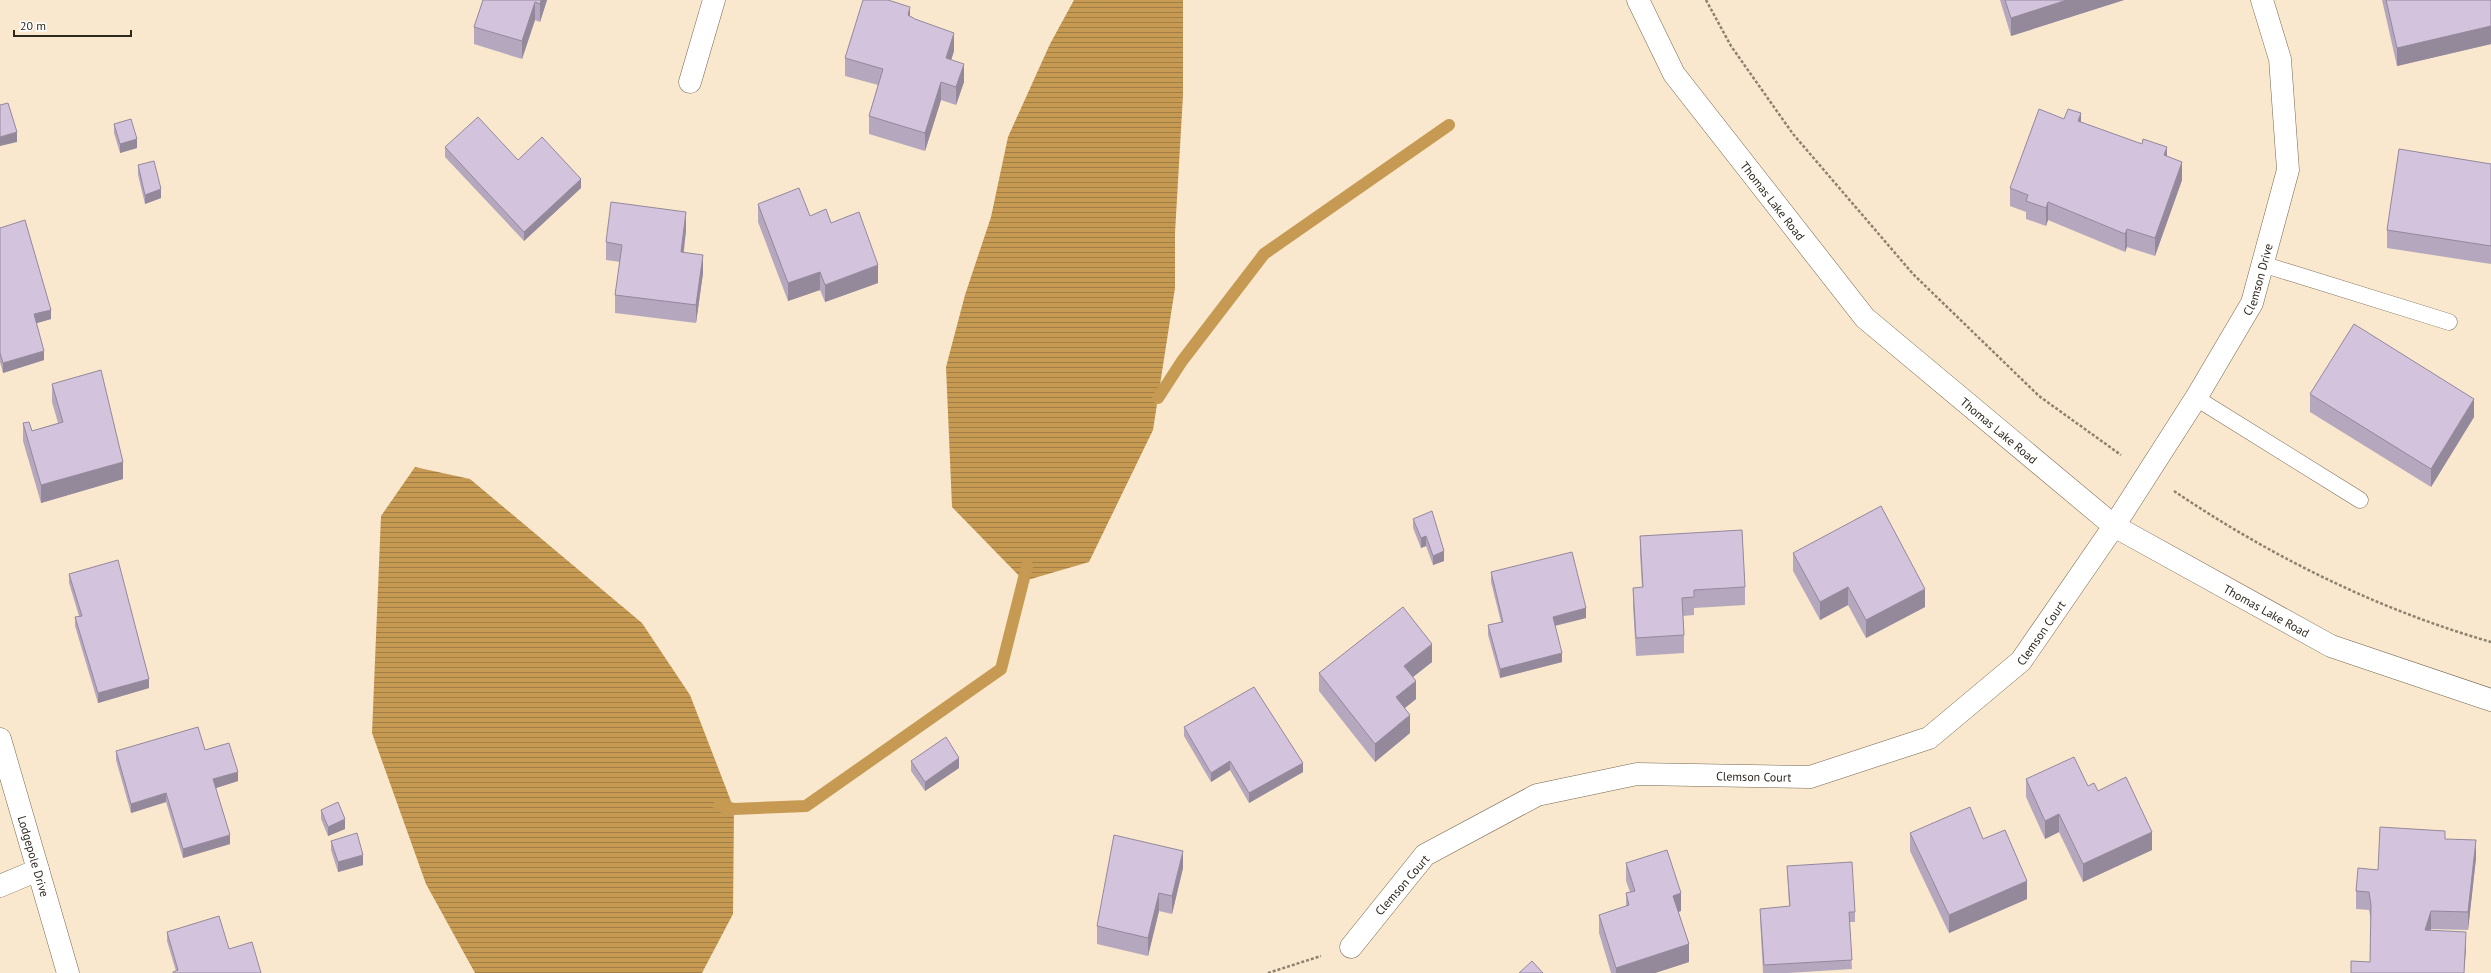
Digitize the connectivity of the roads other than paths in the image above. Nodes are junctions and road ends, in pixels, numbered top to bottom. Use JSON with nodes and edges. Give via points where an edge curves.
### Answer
{"nodes":[{"id":1,"x":714,"y":0,"type":"edge"},
{"id":2,"x":1638,"y":0,"type":"edge"},
{"id":3,"x":2262,"y":0,"type":"edge"},
{"id":4,"x":690,"y":82,"type":"dead end"},
{"id":5,"x":2262,"y":264,"type":"junction"},
{"id":6,"x":2449,"y":322,"type":"dead end"},
{"id":7,"x":2196,"y":398,"type":"junction"},
{"id":8,"x":2360,"y":500,"type":"dead end"},
{"id":9,"x":2114,"y":526,"type":"junction"},
{"id":10,"x":2491,"y":700,"type":"edge"},
{"id":11,"x":0,"y":739,"type":"edge"},
{"id":12,"x":38,"y":870,"type":"junction"},
{"id":13,"x":0,"y":886,"type":"edge"},
{"id":14,"x":1350,"y":947,"type":"road end"},
{"id":15,"x":68,"y":973,"type":"edge"}],
"edges":[{"from":1,"to":4,"type":"street"},
{"from":2,"to":9,"type":"street","name":"Thomas Lake Road","via":[[1674,74],[1865,318]]},
{"from":3,"to":5,"type":"street","name":"Clemson Drive","via":[[2280,59],[2288,170]]},
{"from":5,"to":6,"type":"lane"},
{"from":5,"to":7,"type":"street","name":"Clemson Drive","via":[[2252,303]]},
{"from":7,"to":8,"type":"lane"},
{"from":7,"to":9,"type":"street","name":"Clemson Drive"},
{"from":9,"to":10,"type":"street","name":"Thomas Lake Road","via":[[2331,646]]},
{"from":9,"to":14,"type":"street","name":"Clemson Court","via":[[2021,661],[1929,738],[1810,777],[1637,774],[1537,795],[1425,855]]},
{"from":11,"to":12,"type":"street","name":"Lodgepole Drive"},
{"from":12,"to":13,"type":"street"},
{"from":12,"to":15,"type":"street","name":"Lodgepole Drive"}]}
